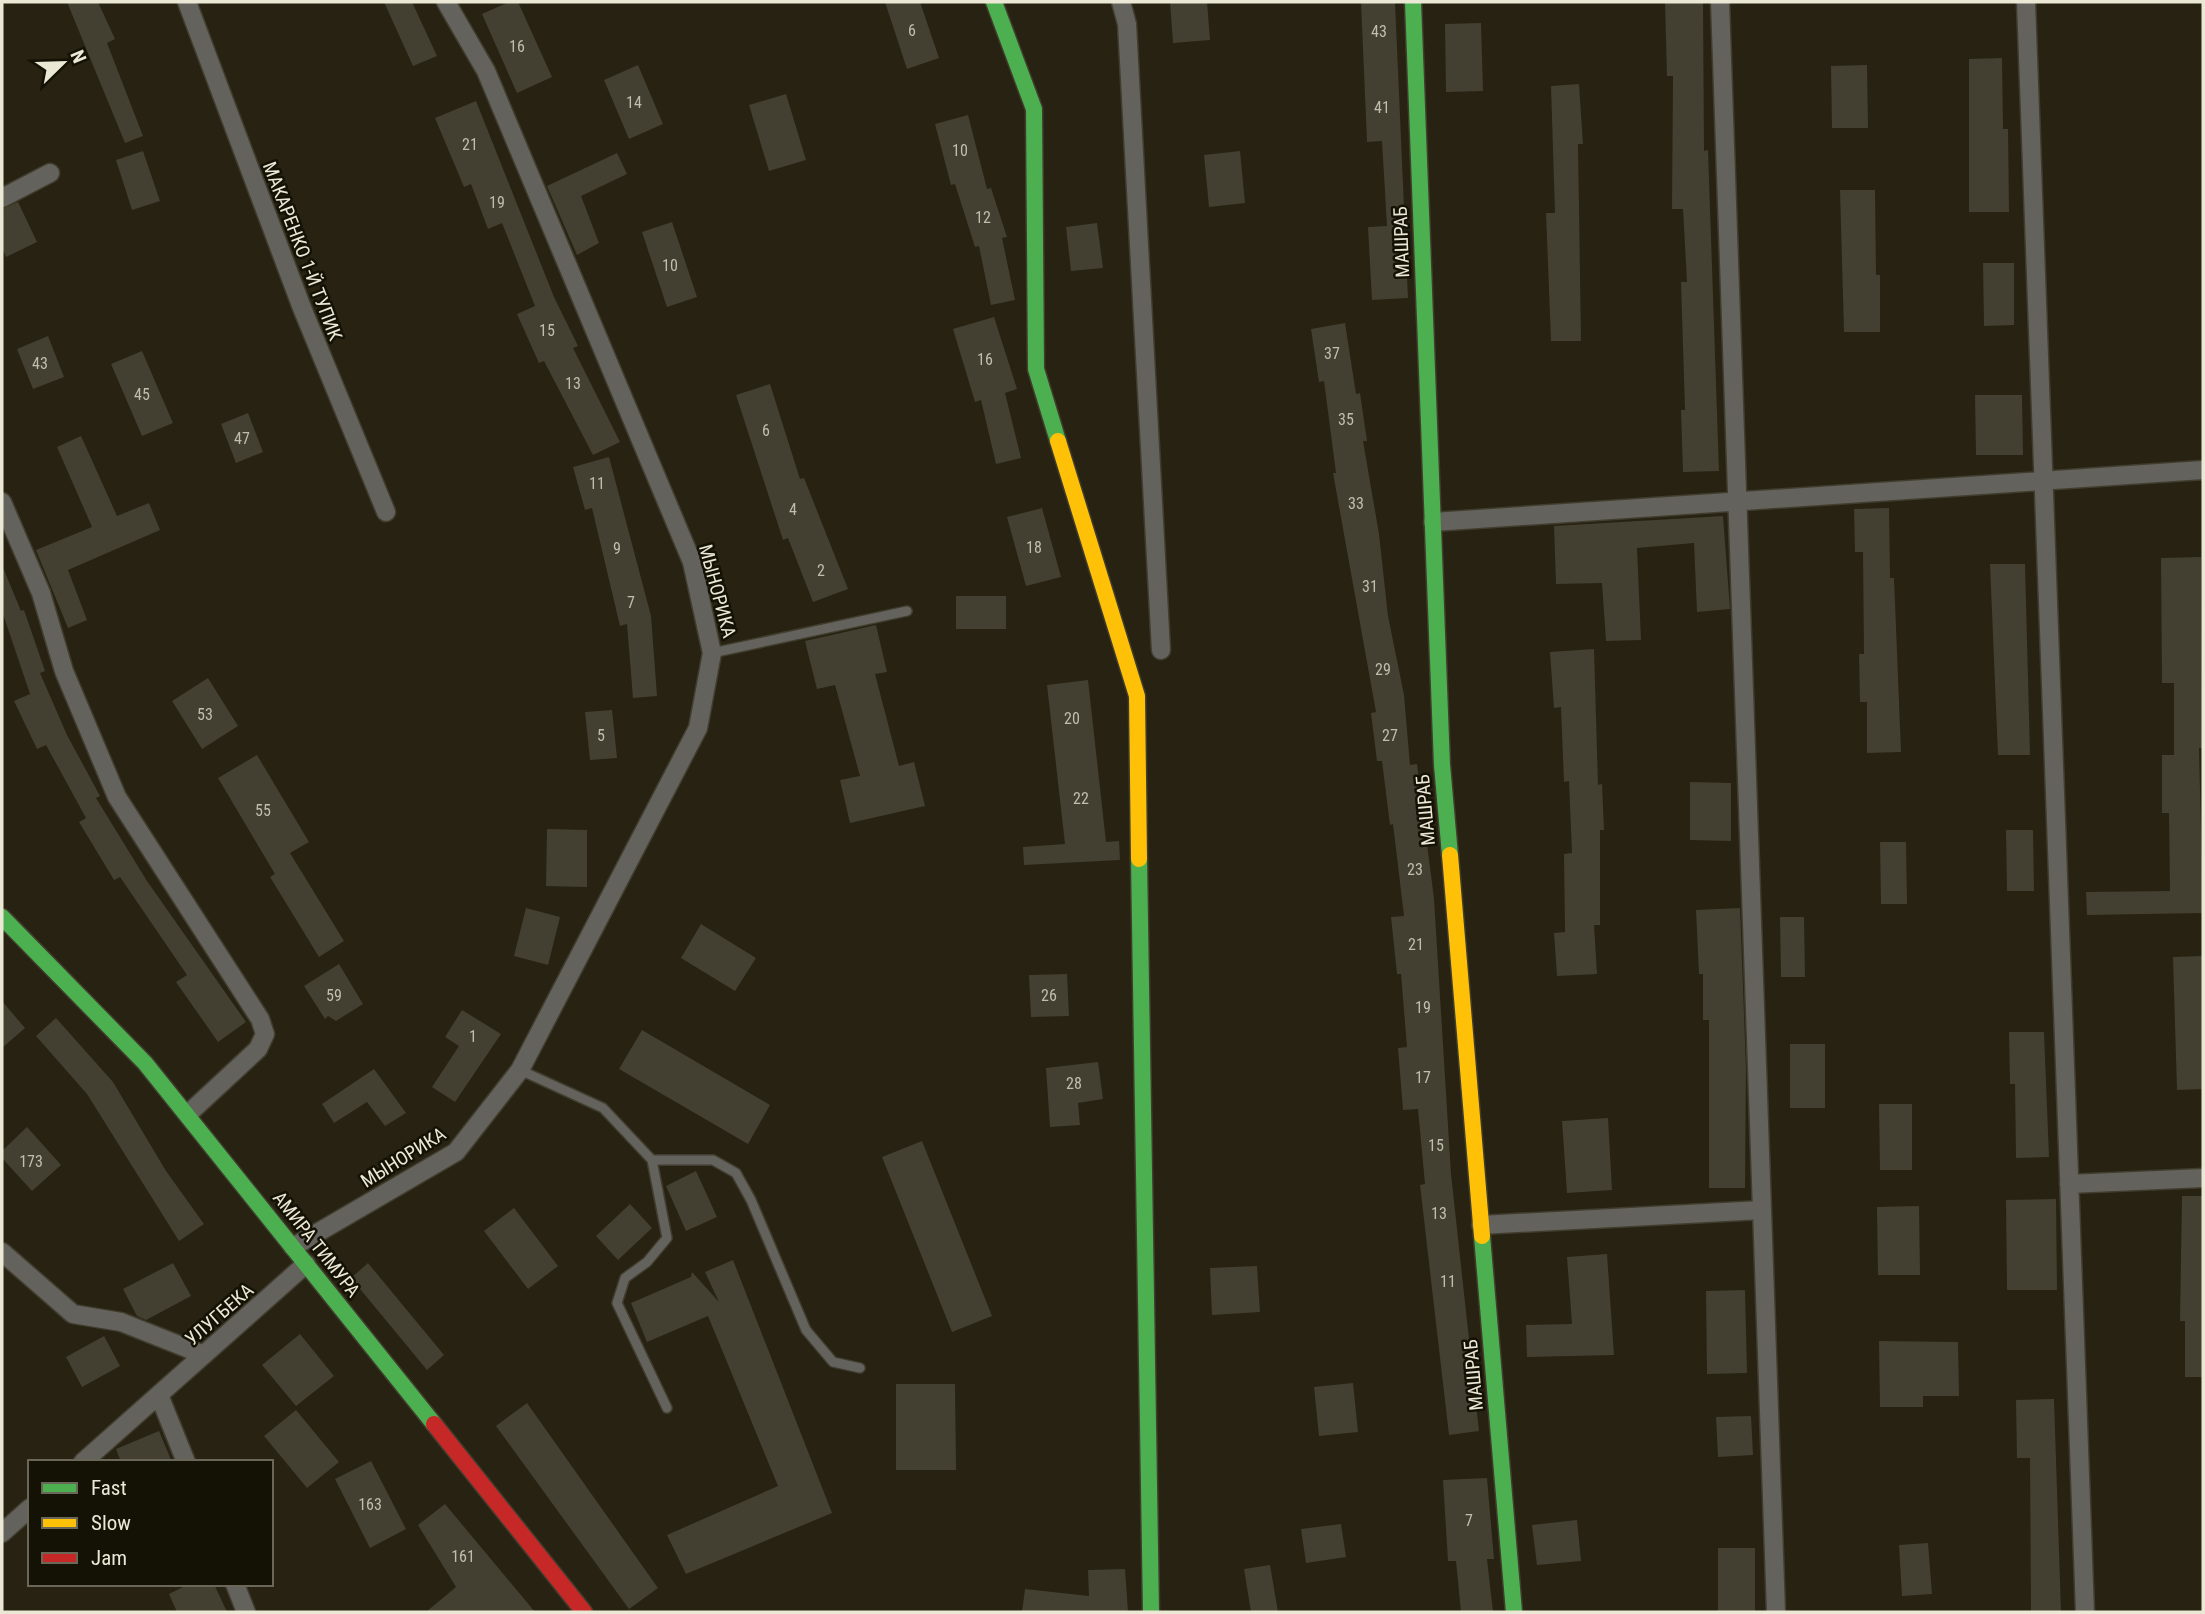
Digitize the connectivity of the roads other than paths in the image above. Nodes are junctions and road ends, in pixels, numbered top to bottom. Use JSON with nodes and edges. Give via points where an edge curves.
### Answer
{"nodes":[{"id":1,"x":187,"y":2,"type":"edge"},
{"id":2,"x":446,"y":2,"type":"edge"},
{"id":3,"x":994,"y":2,"type":"edge"},
{"id":4,"x":1121,"y":2,"type":"edge"},
{"id":5,"x":1413,"y":2,"type":"edge"},
{"id":6,"x":1720,"y":2,"type":"edge"},
{"id":7,"x":2026,"y":2,"type":"edge"},
{"id":8,"x":50,"y":173,"type":"dead end"},
{"id":9,"x":2,"y":198,"type":"edge"},
{"id":10,"x":2203,"y":470,"type":"edge"},
{"id":11,"x":2043,"y":481,"type":"junction"},
{"id":12,"x":1738,"y":501,"type":"junction"},
{"id":13,"x":2,"y":502,"type":"edge"},
{"id":14,"x":386,"y":512,"type":"dead end"},
{"id":15,"x":1433,"y":522,"type":"junction"},
{"id":16,"x":906,"y":611,"type":"dead end"},
{"id":17,"x":1161,"y":650,"type":"dead end"},
{"id":18,"x":712,"y":653,"type":"junction"},
{"id":19,"x":2,"y":917,"type":"edge"},
{"id":20,"x":520,"y":1070,"type":"junction"},
{"id":21,"x":188,"y":1114,"type":"junction"},
{"id":22,"x":652,"y":1160,"type":"junction"},
{"id":23,"x":2203,"y":1178,"type":"edge"},
{"id":24,"x":2070,"y":1184,"type":"junction"},
{"id":25,"x":1762,"y":1210,"type":"junction"},
{"id":26,"x":1481,"y":1225,"type":"junction"},
{"id":27,"x":293,"y":1247,"type":"junction"},
{"id":28,"x":2,"y":1252,"type":"edge"},
{"id":29,"x":306,"y":1264,"type":"junction"},
{"id":30,"x":204,"y":1355,"type":"junction"},
{"id":31,"x":860,"y":1368,"type":"dead end"},
{"id":32,"x":159,"y":1395,"type":"junction"},
{"id":33,"x":667,"y":1408,"type":"dead end"},
{"id":34,"x":85,"y":1460,"type":"edge"},
{"id":35,"x":185,"y":1460,"type":"edge"},
{"id":36,"x":28,"y":1510,"type":"edge"},
{"id":37,"x":2,"y":1533,"type":"edge"},
{"id":38,"x":236,"y":1586,"type":"edge"},
{"id":39,"x":246,"y":1612,"type":"edge"},
{"id":40,"x":584,"y":1612,"type":"edge"},
{"id":41,"x":1152,"y":1612,"type":"edge"},
{"id":42,"x":1514,"y":1612,"type":"edge"},
{"id":43,"x":1776,"y":1612,"type":"edge"},
{"id":44,"x":2085,"y":1612,"type":"edge"}],
"edges":[{"from":1,"to":14,"type":"street","name":"МАКАРЕНКО 1-Й ТУПИК","via":[[302,308]]},
{"from":2,"to":18,"type":"street","name":"МЫНОРИКА","via":[[486,71],[692,562]]},
{"from":3,"to":41,"type":"street","via":[[1034,109],[1036,369],[1137,696]]},
{"from":4,"to":17,"type":"street","via":[[1127,24]]},
{"from":5,"to":15,"type":"street","name":"МАШРАБ"},
{"from":6,"to":12,"type":"street"},
{"from":7,"to":11,"type":"street"},
{"from":8,"to":9,"type":"street"},
{"from":10,"to":11,"type":"street"},
{"from":11,"to":12,"type":"street"},
{"from":11,"to":24,"type":"street"},
{"from":12,"to":15,"type":"street"},
{"from":12,"to":25,"type":"street"},
{"from":13,"to":21,"type":"street","via":[[41,593],[64,671],[117,797],[260,1019],[265,1034],[258,1049]]},
{"from":15,"to":26,"type":"street","name":"МАШРАБ","via":[[1442,765]]},
{"from":16,"to":18,"type":"lane"},
{"from":18,"to":20,"type":"street","name":"МЫНОРИКА","via":[[698,728]]},
{"from":19,"to":21,"type":"street","name":"АМИРА ТИМУРА","via":[[145,1063]]},
{"from":20,"to":22,"type":"lane","via":[[603,1108]]},
{"from":20,"to":27,"type":"street","name":"МЫНОРИКА","via":[[456,1152]]},
{"from":21,"to":27,"type":"street","name":"АМИРА ТИМУРА"},
{"from":22,"to":31,"type":"lane","via":[[713,1160],[736,1173],[806,1330],[833,1362]]},
{"from":22,"to":33,"type":"lane","via":[[667,1238],[647,1262],[625,1278],[617,1303]]},
{"from":23,"to":24,"type":"street"},
{"from":24,"to":44,"type":"street"},
{"from":25,"to":26,"type":"street"},
{"from":25,"to":43,"type":"street"},
{"from":26,"to":42,"type":"street","name":"МАШРАБ"},
{"from":27,"to":29,"type":"street","name":"АМИРА ТИМУРА"},
{"from":28,"to":30,"type":"street","via":[[73,1314],[121,1322]]},
{"from":29,"to":30,"type":"street","name":"УЛУГБЕКА"},
{"from":29,"to":40,"type":"street","name":"АМИРА ТИМУРА"},
{"from":30,"to":32,"type":"street","name":"УЛУГБЕКА"},
{"from":32,"to":34,"type":"street","name":"УЛУГБЕКА"},
{"from":32,"to":35,"type":"street"},
{"from":36,"to":37,"type":"street"},
{"from":38,"to":39,"type":"street"}]}
